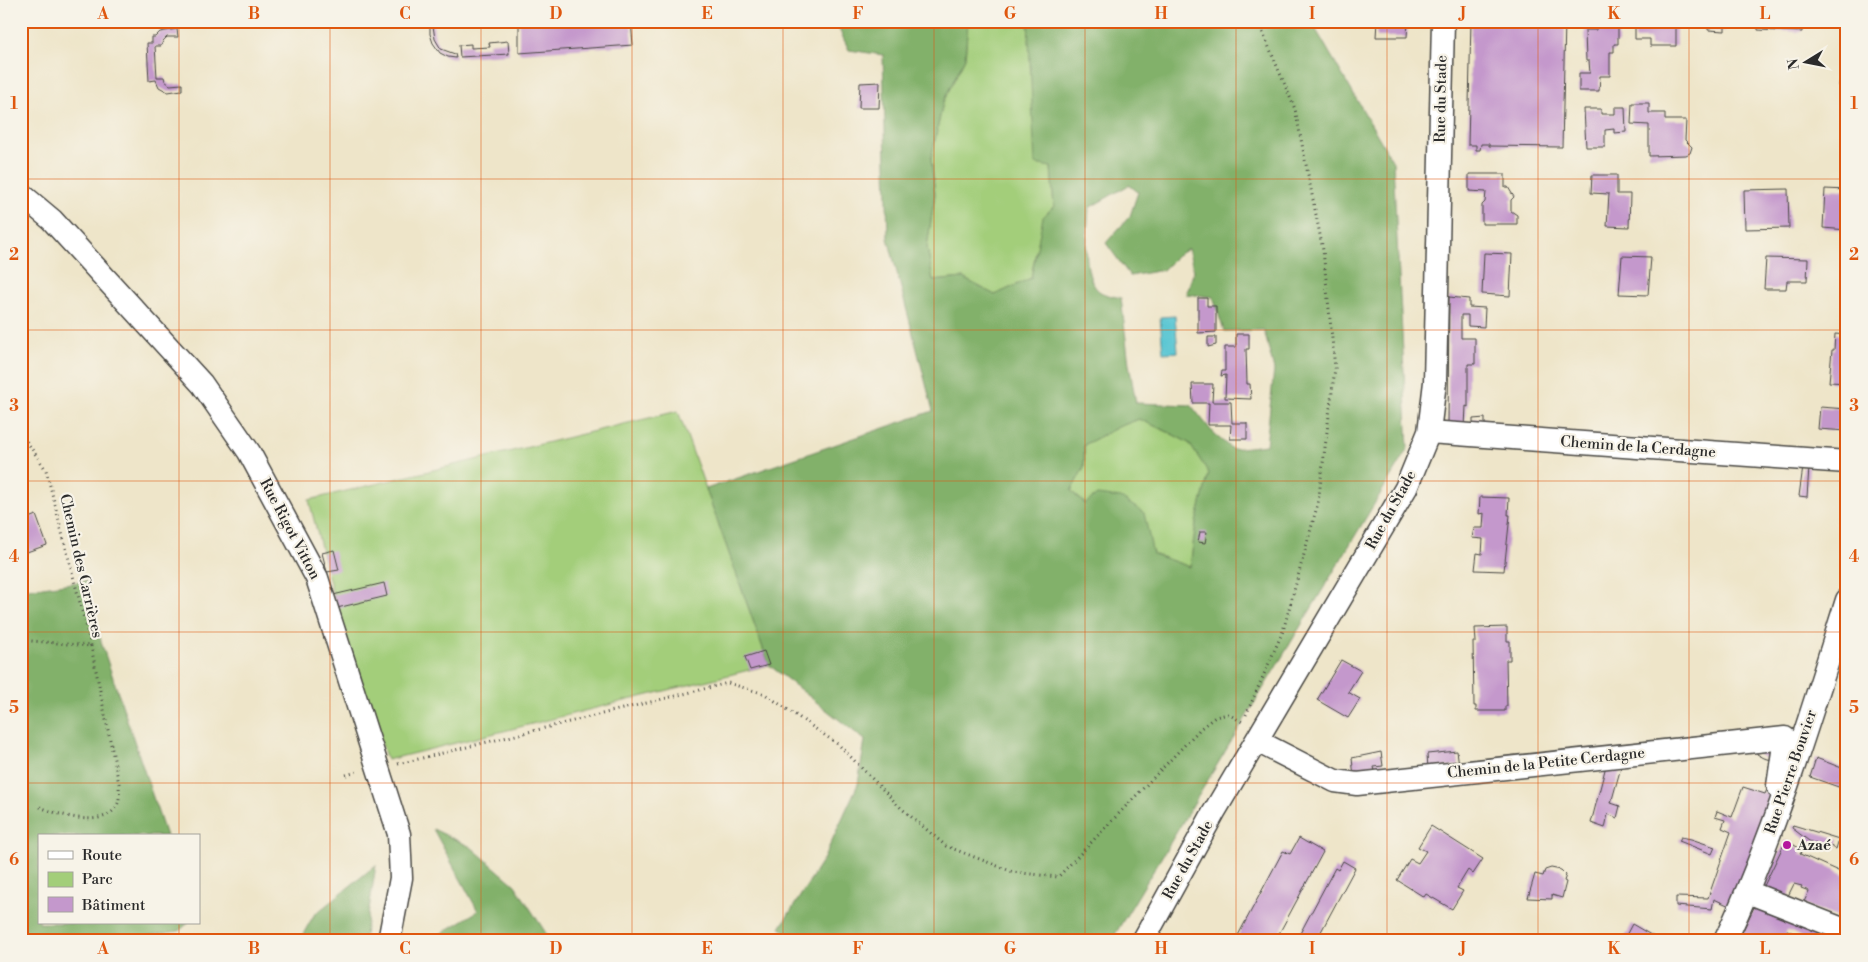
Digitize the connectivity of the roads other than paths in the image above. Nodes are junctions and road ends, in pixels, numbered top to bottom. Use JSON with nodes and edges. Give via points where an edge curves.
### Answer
{"nodes":[{"id":1,"x":1443,"y":21,"type":"edge"},
{"id":2,"x":21,"y":194,"type":"edge"},
{"id":3,"x":1429,"y":432,"type":"junction"},
{"id":4,"x":1847,"y":462,"type":"edge"},
{"id":5,"x":1847,"y":600,"type":"edge"},
{"id":6,"x":1257,"y":741,"type":"junction"},
{"id":7,"x":1783,"y":796,"type":"junction"},
{"id":8,"x":1748,"y":892,"type":"junction"},
{"id":9,"x":1847,"y":930,"type":"edge"},
{"id":10,"x":388,"y":941,"type":"edge"},
{"id":11,"x":1143,"y":941,"type":"edge"},
{"id":12,"x":1725,"y":941,"type":"edge"}],
"edges":[{"from":1,"to":3,"type":"street","name":"Rue du Stade","via":[[1435,382]]},
{"from":2,"to":10,"type":"street","name":"Rue Rigot Vitton","via":[[52,220],[202,384],[249,452],[317,578],[400,834],[400,878]]},
{"from":3,"to":4,"type":"street","name":"Chemin de la Cerdagne"},
{"from":3,"to":6,"type":"street","name":"Rue du Stade","via":[[1406,488]]},
{"from":5,"to":7,"type":"street","name":"Rue Pierre Bouvier"},
{"from":6,"to":7,"type":"street","name":"Chemin de la Petite Cerdagne","via":[[1335,781],[1357,784],[1785,738],[1778,786]]},
{"from":6,"to":11,"type":"street","name":"Rue du Stade"},
{"from":7,"to":8,"type":"street","name":"Rue Pierre Bouvier"},
{"from":8,"to":9,"type":"street"},
{"from":8,"to":12,"type":"street","name":"Rue Pierre Bouvier"}]}
